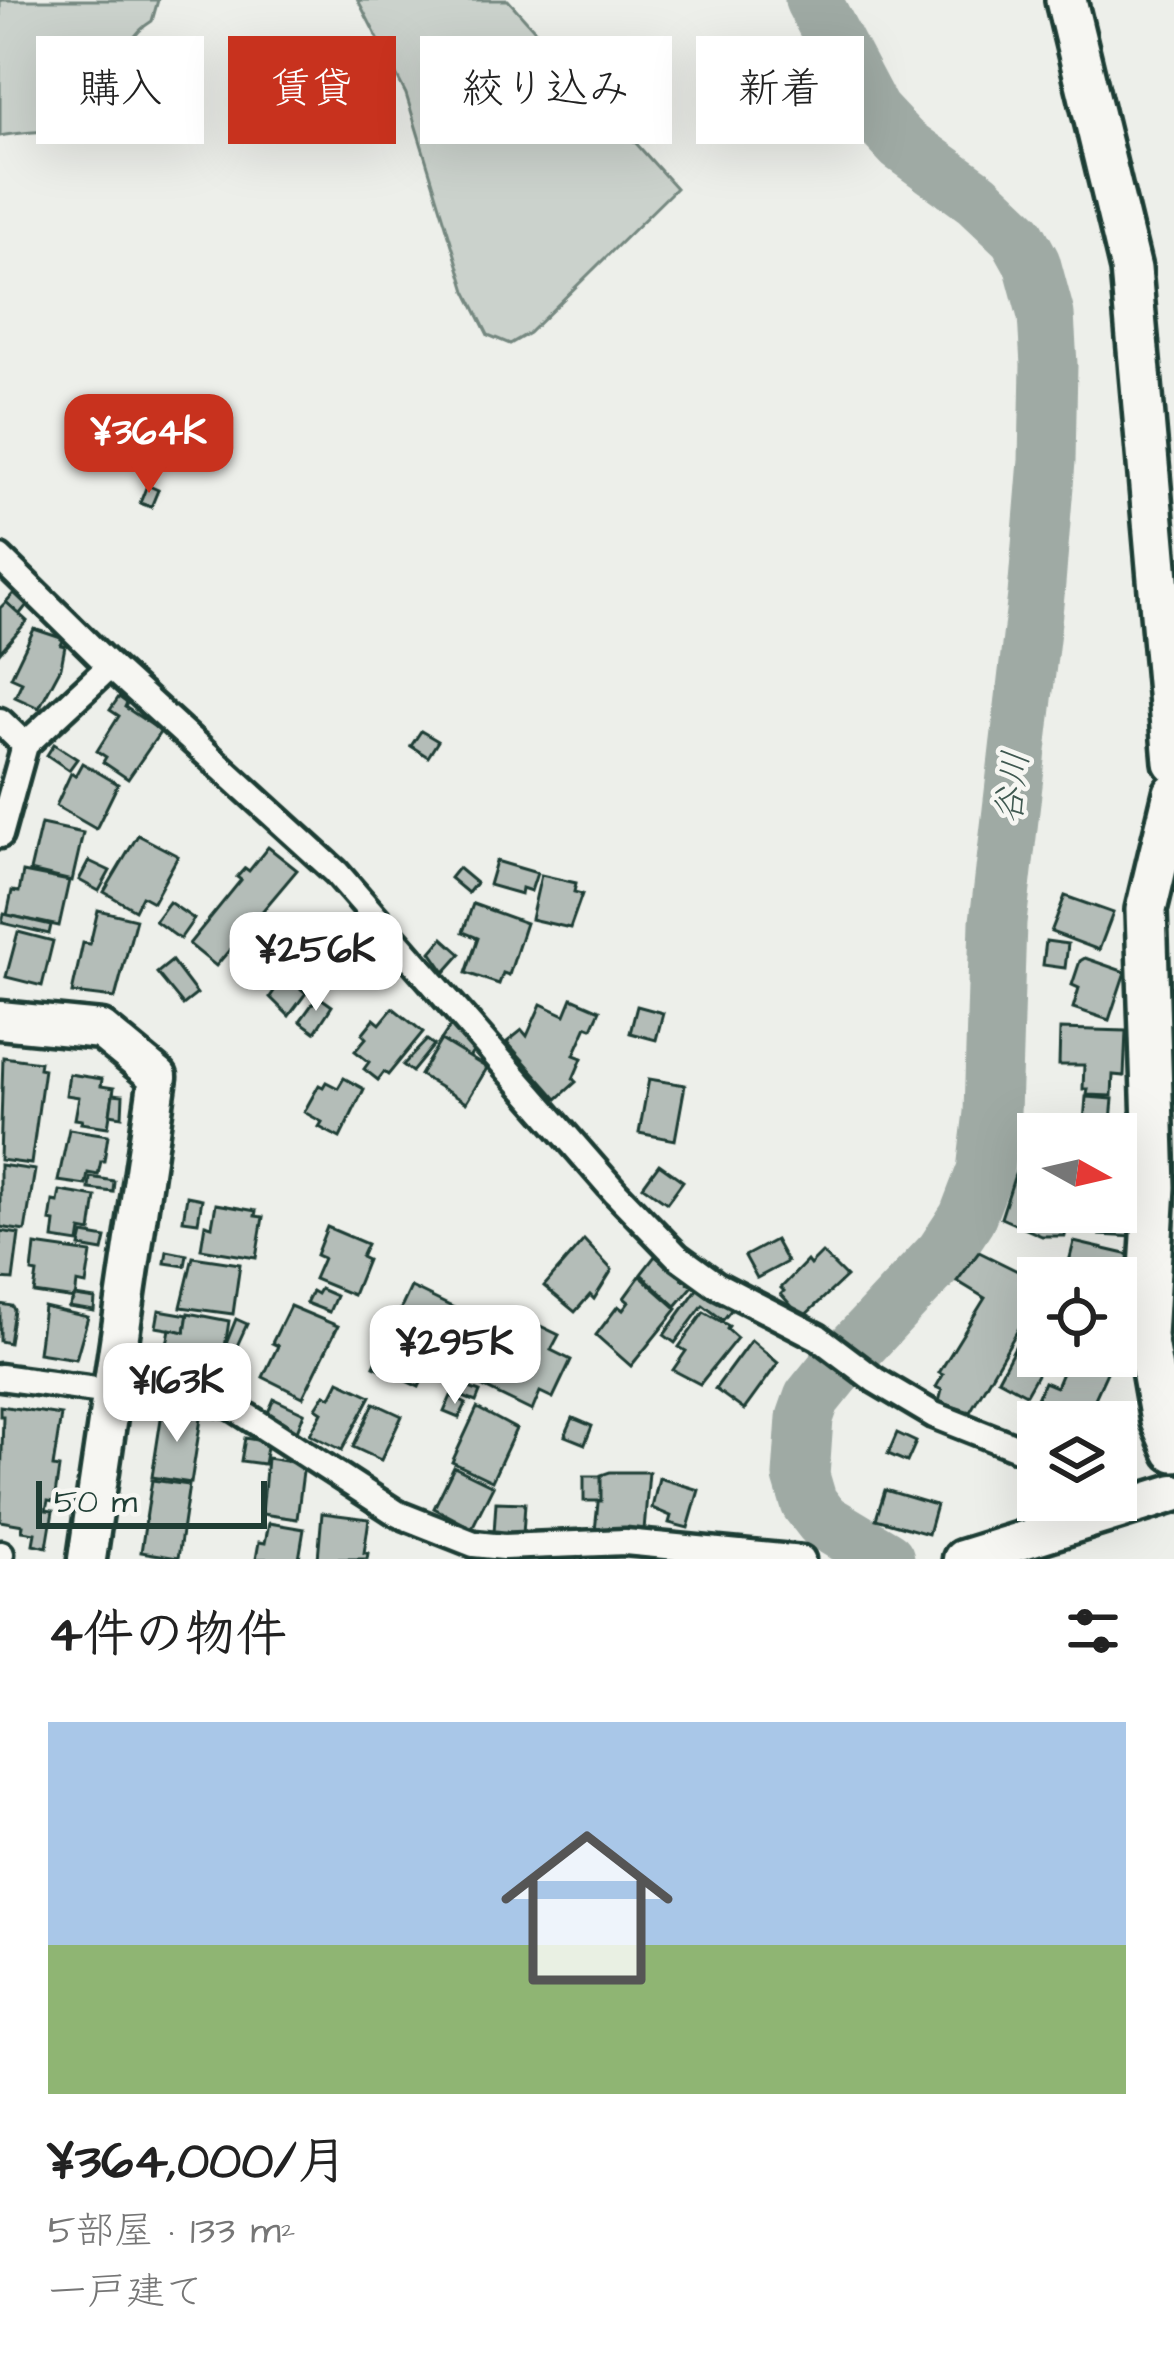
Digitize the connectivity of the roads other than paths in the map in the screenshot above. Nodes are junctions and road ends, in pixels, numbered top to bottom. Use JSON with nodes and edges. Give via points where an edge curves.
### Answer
{"nodes":[{"id":1,"x":1066,"y":0,"type":"edge"},
{"id":2,"x":0,"y":558,"type":"edge"},
{"id":3,"x":110,"y":666,"type":"junction"},
{"id":4,"x":0,"y":721,"type":"edge"},
{"id":5,"x":26,"y":745,"type":"junction"},
{"id":6,"x":1174,"y":762,"type":"edge"},
{"id":7,"x":1174,"y":793,"type":"edge"},
{"id":8,"x":0,"y":836,"type":"edge"},
{"id":9,"x":0,"y":1020,"type":"edge"},
{"id":10,"x":0,"y":1377,"type":"edge"},
{"id":11,"x":110,"y":1388,"type":"junction"},
{"id":12,"x":1017,"y":1448,"type":"edge"},
{"id":13,"x":1174,"y":1451,"type":"edge"},
{"id":14,"x":1146,"y":1493,"type":"edge"},
{"id":15,"x":964,"y":1558,"type":"edge"},
{"id":16,"x":86,"y":1559,"type":"edge"},
{"id":17,"x":802,"y":1559,"type":"edge"}],
"edges":[{"from":1,"to":6,"type":"main road","via":[[1131,269]]},
{"from":2,"to":3,"type":"street"},
{"from":3,"to":5,"type":"street"},
{"from":3,"to":12,"type":"street","via":[[336,872],[656,1238],[717,1285],[818,1337],[875,1380]]},
{"from":4,"to":5,"type":"street"},
{"from":5,"to":8,"type":"street"},
{"from":7,"to":13,"type":"main road","via":[[1146,910],[1155,1187],[1147,1336],[1160,1421]]},
{"from":9,"to":11,"type":"street","via":[[101,1030],[158,1077]]},
{"from":10,"to":11,"type":"street"},
{"from":11,"to":16,"type":"street"},
{"from":11,"to":17,"type":"street","via":[[230,1405],[398,1514],[474,1544],[625,1541]]},
{"from":14,"to":15,"type":"street"}]}
